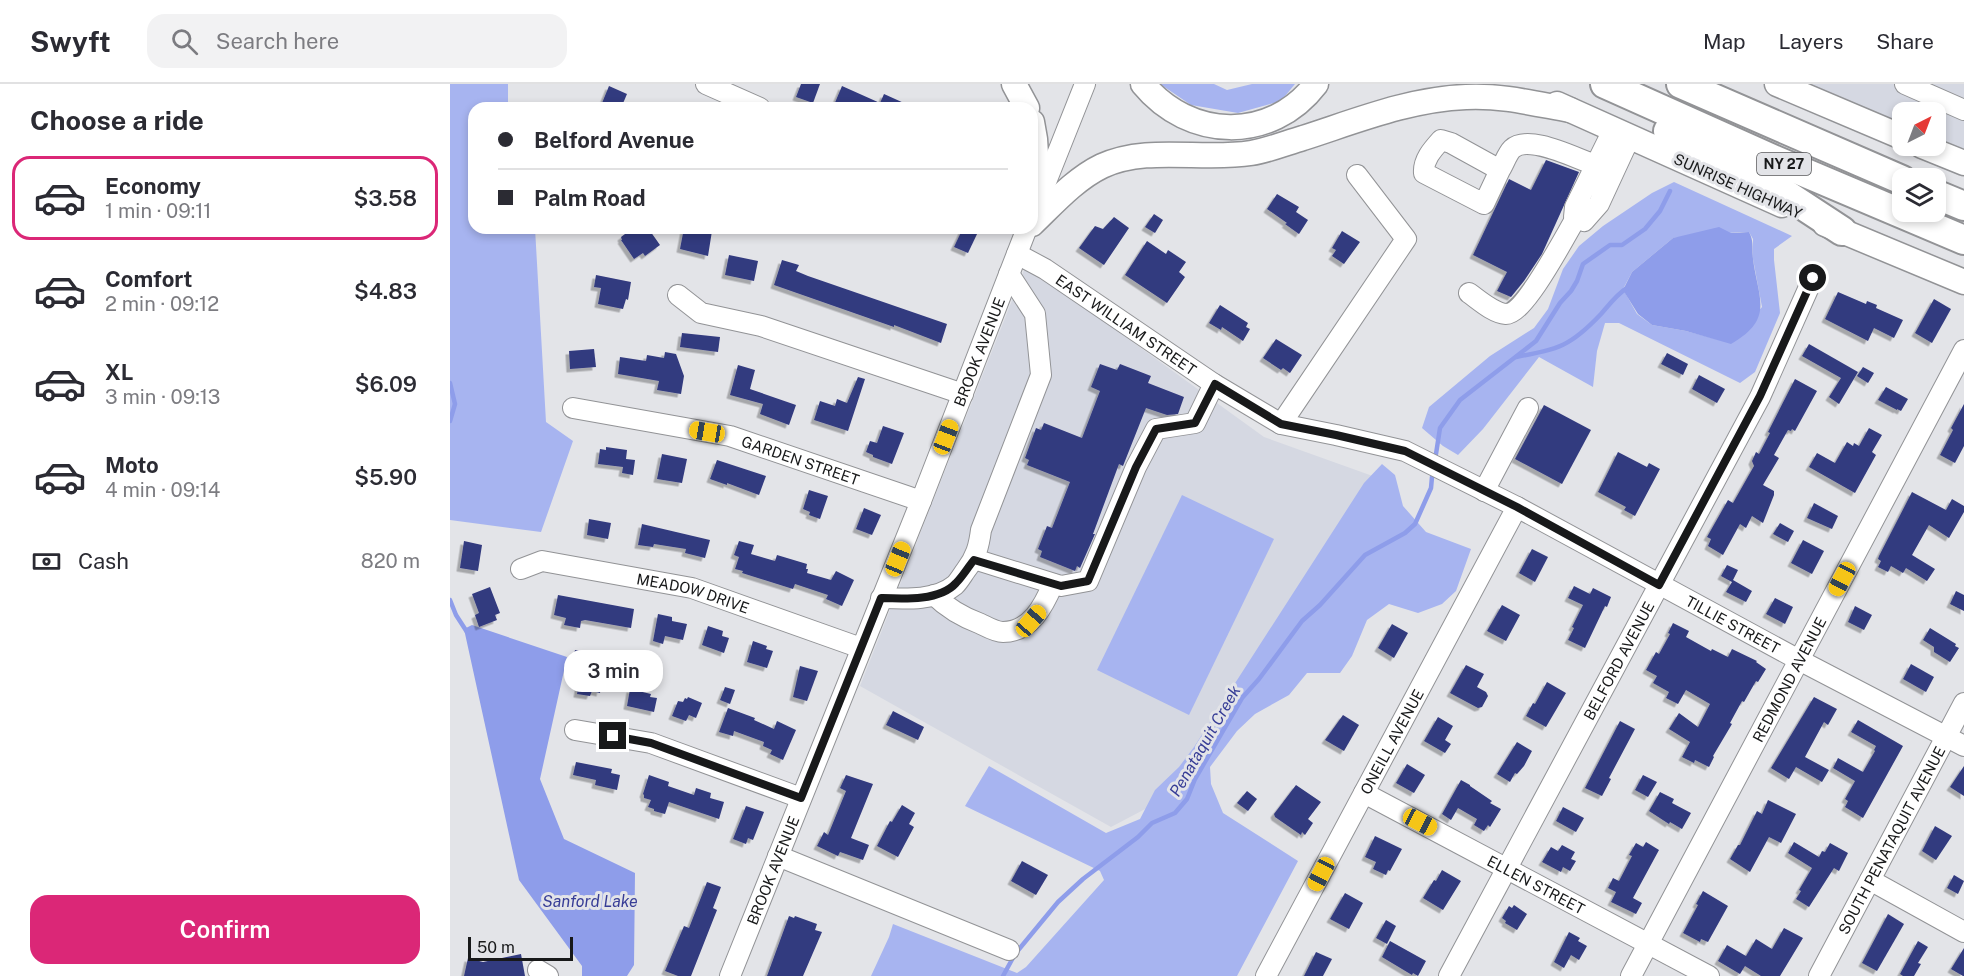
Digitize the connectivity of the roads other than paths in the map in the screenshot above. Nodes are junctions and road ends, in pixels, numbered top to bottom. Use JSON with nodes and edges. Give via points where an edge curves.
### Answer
{"nodes":[{"id":1,"x":706,"y":84,"type":"edge"},
{"id":2,"x":1014,"y":84,"type":"edge"},
{"id":3,"x":1085,"y":84,"type":"edge"},
{"id":4,"x":1143,"y":84,"type":"edge"},
{"id":5,"x":1316,"y":84,"type":"edge"},
{"id":6,"x":1515,"y":84,"type":"edge"},
{"id":7,"x":1589,"y":84,"type":"edge"},
{"id":8,"x":1605,"y":84,"type":"edge"},
{"id":9,"x":1681,"y":84,"type":"edge"},
{"id":10,"x":1777,"y":84,"type":"edge"},
{"id":11,"x":1908,"y":85,"type":"edge"},
{"id":12,"x":746,"y":102,"type":"edge"},
{"id":13,"x":1024,"y":102,"type":"edge"},
{"id":14,"x":1570,"y":110,"type":"junction"},
{"id":15,"x":1964,"y":110,"type":"edge"},
{"id":16,"x":1621,"y":133,"type":"junction"},
{"id":17,"x":1892,"y":133,"type":"edge"},
{"id":18,"x":1946,"y":156,"type":"edge"},
{"id":19,"x":1964,"y":163,"type":"edge"},
{"id":20,"x":1596,"y":165,"type":"junction"},
{"id":21,"x":1500,"y":170,"type":"dead end"},
{"id":22,"x":1357,"y":175,"type":"dead end"},
{"id":23,"x":1892,"y":176,"type":"edge"},
{"id":24,"x":1946,"y":199,"type":"edge"},
{"id":25,"x":1038,"y":201,"type":"edge"},
{"id":26,"x":1964,"y":206,"type":"edge"},
{"id":27,"x":1576,"y":218,"type":"junction"},
{"id":28,"x":1038,"y":219,"type":"edge"},
{"id":29,"x":1842,"y":231,"type":"junction"},
{"id":30,"x":1025,"y":234,"type":"edge"},
{"id":31,"x":1964,"y":240,"type":"edge"},
{"id":32,"x":1017,"y":254,"type":"junction"},
{"id":33,"x":1009,"y":274,"type":"junction"},
{"id":34,"x":1813,"y":278,"type":"dead end"},
{"id":35,"x":1964,"y":282,"type":"edge"},
{"id":36,"x":1469,"y":293,"type":"dead end"},
{"id":37,"x":678,"y":296,"type":"dead end"},
{"id":38,"x":1964,"y":350,"type":"edge"},
{"id":39,"x":1215,"y":384,"type":"junction"},
{"id":40,"x":963,"y":394,"type":"junction"},
{"id":41,"x":573,"y":408,"type":"dead end"},
{"id":42,"x":1528,"y":408,"type":"dead end"},
{"id":43,"x":1281,"y":424,"type":"junction"},
{"id":44,"x":1405,"y":451,"type":"joint"},
{"id":45,"x":1484,"y":491,"type":"junction"},
{"id":46,"x":921,"y":501,"type":"junction"},
{"id":47,"x":1517,"y":507,"type":"junction"},
{"id":48,"x":974,"y":560,"type":"junction"},
{"id":49,"x":521,"y":569,"type":"dead end"},
{"id":50,"x":1053,"y":584,"type":"junction"},
{"id":51,"x":1659,"y":585,"type":"junction"},
{"id":52,"x":934,"y":595,"type":"junction"},
{"id":53,"x":881,"y":598,"type":"junction"},
{"id":54,"x":861,"y":648,"type":"junction"},
{"id":55,"x":1799,"y":660,"type":"junction"},
{"id":56,"x":1964,"y":704,"type":"edge"},
{"id":57,"x":575,"y":730,"type":"dead end"},
{"id":58,"x":1946,"y":736,"type":"junction"},
{"id":59,"x":1964,"y":746,"type":"edge"},
{"id":60,"x":1364,"y":793,"type":"junction"},
{"id":61,"x":801,"y":798,"type":"junction"},
{"id":62,"x":778,"y":856,"type":"junction"},
{"id":63,"x":1507,"y":868,"type":"junction"},
{"id":64,"x":1870,"y":880,"type":"junction"},
{"id":65,"x":1964,"y":932,"type":"edge"},
{"id":66,"x":1648,"y":943,"type":"junction"},
{"id":67,"x":1009,"y":950,"type":"dead end"},
{"id":68,"x":730,"y":976,"type":"edge"},
{"id":69,"x":1266,"y":976,"type":"edge"},
{"id":70,"x":1449,"y":976,"type":"edge"},
{"id":71,"x":1631,"y":976,"type":"edge"},
{"id":72,"x":1710,"y":976,"type":"edge"},
{"id":73,"x":1819,"y":976,"type":"edge"}],
"edges":[{"from":1,"to":12,"type":"street"},
{"from":2,"to":13,"type":"main road"},
{"from":3,"to":25,"type":"street"},
{"from":4,"to":5,"type":"main road","via":[[1181,115],[1230,127],[1259,123],[1285,113]]},
{"from":6,"to":14,"type":"main road","name":"SUNRISE HIGHWAY"},
{"from":7,"to":29,"type":"highway","via":[[1636,115],[1784,193]]},
{"from":8,"to":31,"type":"highway","number":"NY 27"},
{"from":9,"to":23,"type":"highway","number":"NY 27"},
{"from":10,"to":17,"type":"main road"},
{"from":11,"to":15,"type":"street"},
{"from":14,"to":16,"type":"main road","name":"SUNRISE HIGHWAY"},
{"from":14,"to":28,"type":"main road","via":[[1496,97],[1449,98],[1403,107],[1251,153],[1124,158],[1084,177]]},
{"from":16,"to":20,"type":"street"},
{"from":16,"to":27,"type":"street","via":[[1599,204],[1584,220]]},
{"from":16,"to":29,"type":"main road","name":"SUNRISE HIGHWAY"},
{"from":18,"to":19,"type":"main road"},
{"from":20,"to":21,"type":"street","via":[[1550,146],[1522,144],[1512,149]]},
{"from":20,"to":27,"type":"street","via":[[1575,207]]},
{"from":22,"to":43,"type":"street","via":[[1406,238]]},
{"from":24,"to":26,"type":"highway"},
{"from":27,"to":36,"type":"street","via":[[1527,299],[1515,311],[1505,314],[1492,309]]},
{"from":29,"to":35,"type":"main road","name":"SUNRISE HIGHWAY"},
{"from":30,"to":32,"type":"street","name":"BROOK AVENUE"},
{"from":32,"to":33,"type":"street","name":"BROOK AVENUE"},
{"from":32,"to":39,"type":"street","name":"EAST WILLIAM STREET"},
{"from":33,"to":40,"type":"street","name":"BROOK AVENUE"},
{"from":33,"to":48,"type":"street","via":[[1035,314],[1041,375],[981,530]]},
{"from":34,"to":51,"type":"street","name":"BELFORD AVENUE","via":[[1760,396]]},
{"from":37,"to":40,"type":"street","via":[[701,313],[761,326]]},
{"from":38,"to":55,"type":"street","name":"REDMOND AVENUE"},
{"from":39,"to":43,"type":"street","name":"EAST WILLIAM STREET"},
{"from":39,"to":50,"type":"street","via":[[1195,423],[1156,429],[1088,581]]},
{"from":40,"to":46,"type":"street","name":"BROOK AVENUE"},
{"from":41,"to":46,"type":"street","name":"GARDEN STREET","via":[[730,436]]},
{"from":42,"to":45,"type":"street"},
{"from":43,"to":44,"type":"street","name":"EAST WILLIAM STREET"},
{"from":44,"to":45,"type":"street","name":"TILLIE STREET"},
{"from":45,"to":47,"type":"street","name":"TILLIE STREET"},
{"from":46,"to":53,"type":"street","name":"BROOK AVENUE"},
{"from":47,"to":51,"type":"street","name":"TILLIE STREET"},
{"from":47,"to":60,"type":"street","name":"ONEILL AVENUE"},
{"from":48,"to":50,"type":"street"},
{"from":48,"to":52,"type":"street","via":[[954,585]]},
{"from":49,"to":54,"type":"street","name":"MEADOW DRIVE","via":[[542,561],[692,588]]},
{"from":50,"to":52,"type":"street","via":[[1042,609],[1031,621],[1002,632],[962,617]]},
{"from":51,"to":55,"type":"street","name":"TILLIE STREET"},
{"from":51,"to":63,"type":"street","name":"BELFORD AVENUE"},
{"from":52,"to":53,"type":"street"},
{"from":53,"to":54,"type":"street","name":"BROOK AVENUE"},
{"from":54,"to":61,"type":"street","name":"BROOK AVENUE"},
{"from":55,"to":58,"type":"street","name":"TILLIE STREET"},
{"from":55,"to":66,"type":"street","name":"REDMOND AVENUE"},
{"from":56,"to":58,"type":"street","name":"SOUTH PENATAQUIT AVENUE"},
{"from":57,"to":61,"type":"street","via":[[651,743]]},
{"from":58,"to":59,"type":"street","name":"TILLIE STREET"},
{"from":58,"to":64,"type":"street","name":"SOUTH PENATAQUIT AVENUE"},
{"from":60,"to":63,"type":"street","name":"ELLEN STREET"},
{"from":60,"to":69,"type":"street","name":"ONEILL AVENUE"},
{"from":61,"to":62,"type":"street","name":"BROOK AVENUE"},
{"from":62,"to":67,"type":"street"},
{"from":62,"to":68,"type":"street","name":"BROOK AVENUE"},
{"from":63,"to":66,"type":"street","name":"ELLEN STREET"},
{"from":63,"to":70,"type":"street","name":"BELFORD AVENUE"},
{"from":64,"to":65,"type":"street"},
{"from":64,"to":73,"type":"street","name":"SOUTH PENATAQUIT AVENUE"},
{"from":66,"to":71,"type":"street","name":"REDMOND AVENUE"},
{"from":66,"to":72,"type":"street","name":"ELLEN STREET"}]}
